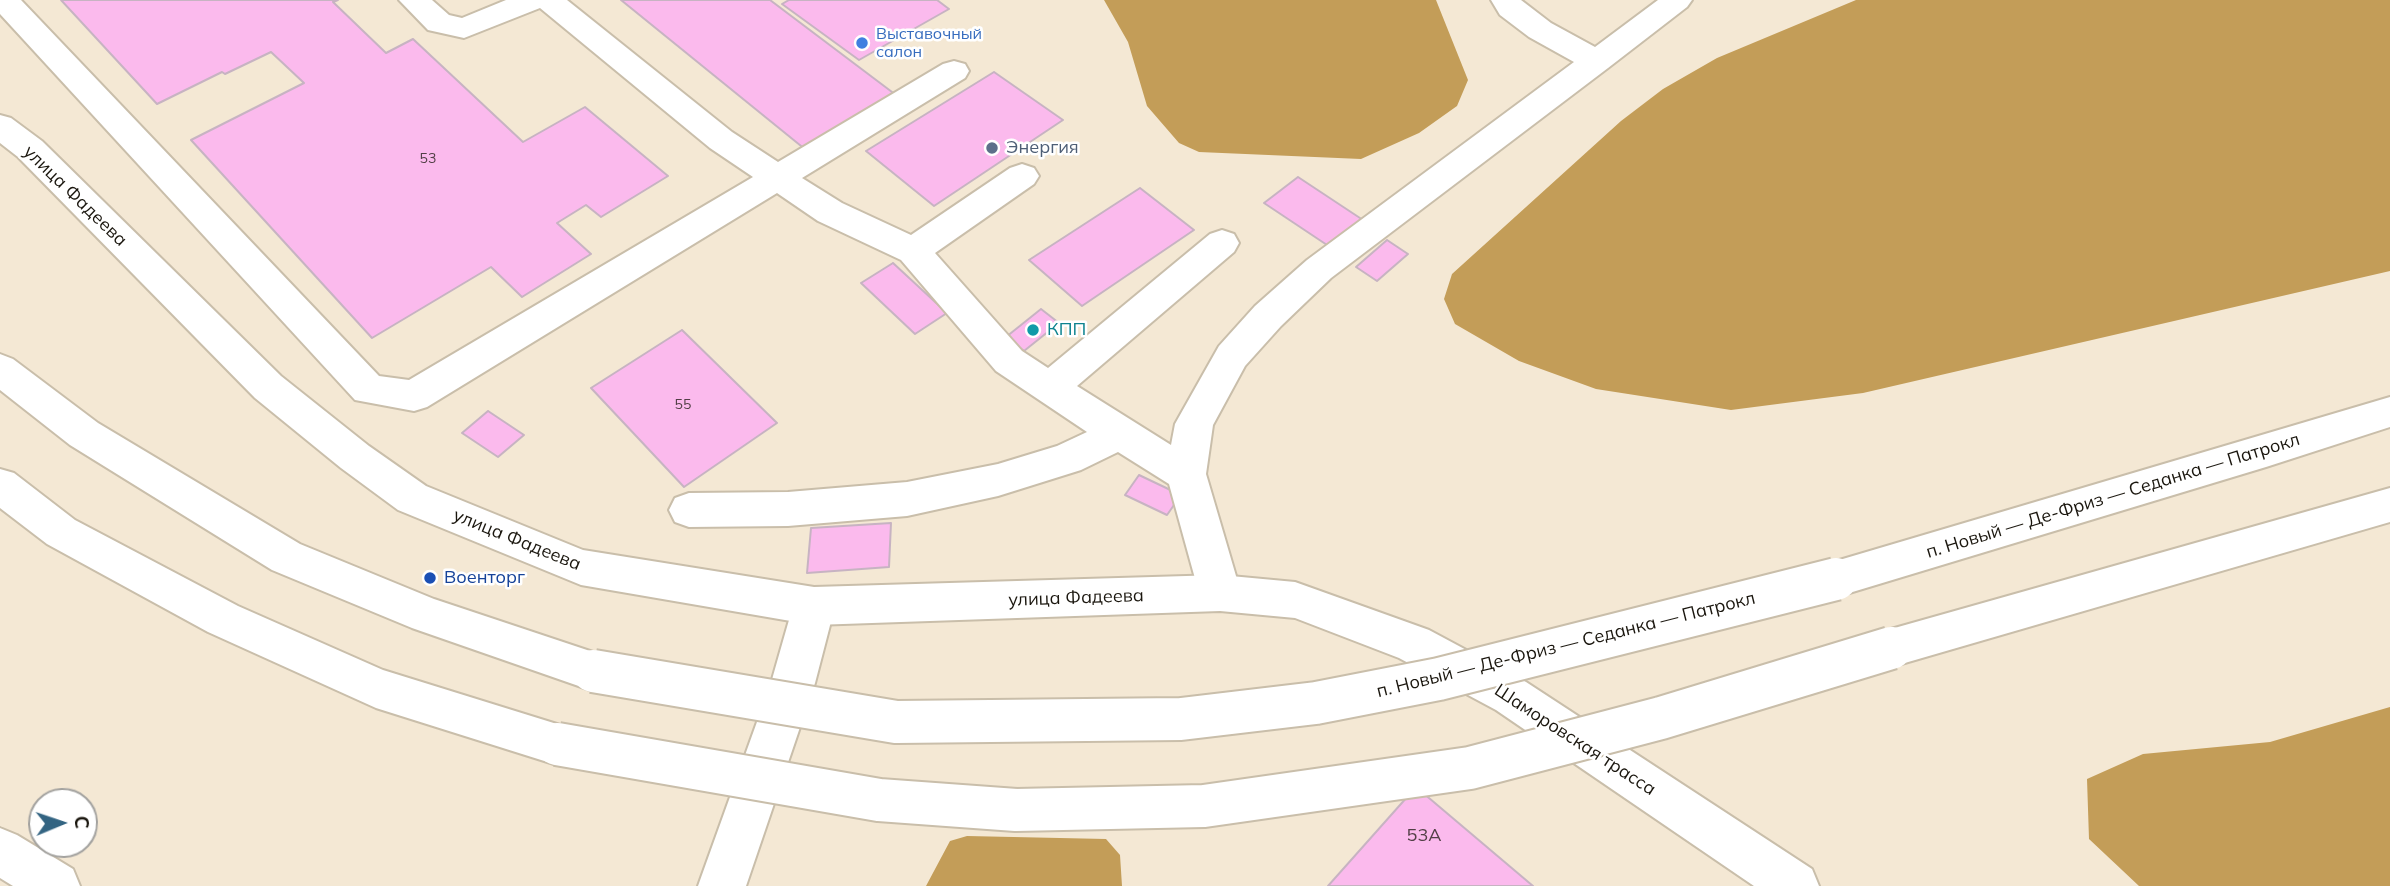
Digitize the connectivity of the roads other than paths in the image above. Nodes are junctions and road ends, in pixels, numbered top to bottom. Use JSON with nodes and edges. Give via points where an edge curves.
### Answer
{"nodes":[{"id":1,"x":4,"y":0,"type":"edge"},
{"id":2,"x":414,"y":0,"type":"edge"},
{"id":3,"x":533,"y":0,"type":"edge"},
{"id":4,"x":548,"y":0,"type":"edge"},
{"id":5,"x":1506,"y":0,"type":"edge"},
{"id":6,"x":1678,"y":0,"type":"edge"},
{"id":7,"x":1597,"y":61,"type":"junction"},
{"id":8,"x":954,"y":71,"type":"dead end"},
{"id":9,"x":0,"y":126,"type":"edge"},
{"id":10,"x":1023,"y":176,"type":"dead end"},
{"id":11,"x":779,"y":178,"type":"junction"},
{"id":12,"x":1222,"y":243,"type":"dead end"},
{"id":13,"x":913,"y":251,"type":"junction"},
{"id":14,"x":0,"y":369,"type":"edge"},
{"id":15,"x":1050,"y":388,"type":"junction"},
{"id":16,"x":2390,"y":412,"type":"edge"},
{"id":17,"x":1120,"y":434,"type":"junction"},
{"id":18,"x":1186,"y":474,"type":"junction"},
{"id":19,"x":0,"y":485,"type":"edge"},
{"id":20,"x":2390,"y":505,"type":"edge"},
{"id":21,"x":689,"y":510,"type":"dead end"},
{"id":22,"x":1220,"y":593,"type":"junction"},
{"id":23,"x":814,"y":606,"type":"junction"},
{"id":24,"x":0,"y":851,"type":"edge"},
{"id":25,"x":56,"y":886,"type":"edge"},
{"id":26,"x":722,"y":886,"type":"edge"},
{"id":27,"x":1795,"y":886,"type":"edge"}],
"edges":[{"from":1,"to":11,"type":"main road","via":[[368,389],[414,396]]},
{"from":2,"to":3,"type":"main road","via":[[439,23],[464,28]]},
{"from":4,"to":11,"type":"main road","via":[[721,140]]},
{"from":5,"to":7,"type":"main road","via":[[1540,30]]},
{"from":6,"to":7,"type":"main road"},
{"from":7,"to":18,"type":"main road","via":[[1318,269],[1268,316],[1232,356],[1194,424]]},
{"from":8,"to":11,"type":"main road"},
{"from":9,"to":23,"type":"main road","name":"улица Фадеева","via":[[30,149],[268,387],[412,498],[581,568]]},
{"from":10,"to":13,"type":"main road"},
{"from":11,"to":13,"type":"main road","via":[[830,212]]},
{"from":12,"to":15,"type":"main road"},
{"from":13,"to":15,"type":"main road","via":[[1009,361]]},
{"from":14,"to":16,"type":"main road","name":"п. Новый — Де-Фриз — Седанка — Патрокл","bridge":true,"via":[[84,434],[286,556],[427,615],[593,671],[896,722],[1181,719],[1316,703],[1439,679],[1836,579]]},
{"from":15,"to":17,"type":"main road"},
{"from":17,"to":18,"type":"main road"},
{"from":17,"to":21,"type":"main road","via":[[1067,459],[998,480],[907,499],[788,509]]},
{"from":18,"to":22,"type":"main road"},
{"from":19,"to":20,"type":"main road","bridge":true,"via":[[61,532],[236,625],[376,688],[557,744],[879,800],[1016,810],[1204,806],[1470,768],[1661,718]]},
{"from":22,"to":23,"type":"main road","name":"улица Фадеева"},
{"from":22,"to":27,"type":"main road","name":"Шаморовская трасса","via":[[1295,600],[1414,644],[1511,696]]},
{"from":23,"to":26,"type":"main road","via":[[793,683]]},
{"from":24,"to":25,"type":"main road"}]}
